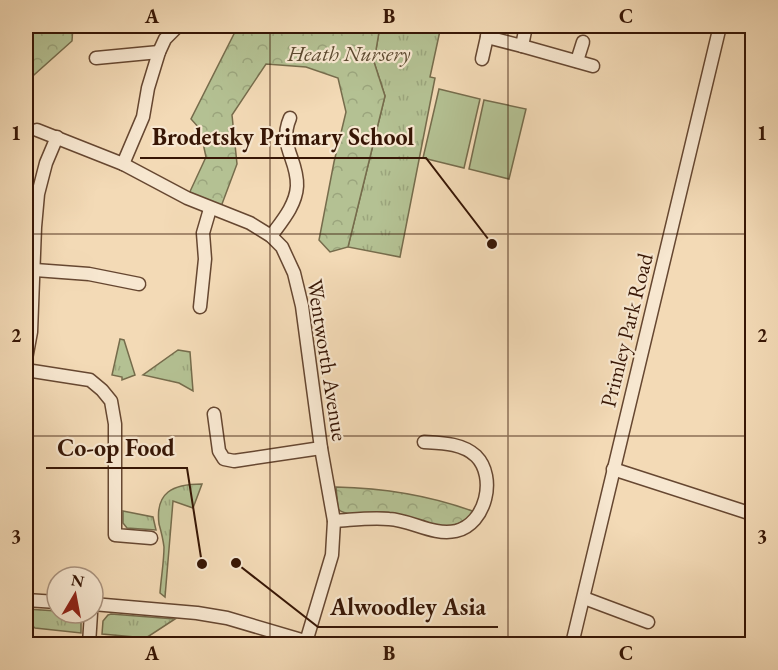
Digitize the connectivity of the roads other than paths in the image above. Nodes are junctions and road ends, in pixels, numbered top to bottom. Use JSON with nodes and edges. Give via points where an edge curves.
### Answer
{"nodes":[{"id":1,"x":178,"y":26,"type":"edge"},
{"id":2,"x":526,"y":26,"type":"edge"},
{"id":3,"x":720,"y":26,"type":"edge"},
{"id":4,"x":488,"y":31,"type":"edge"},
{"id":5,"x":583,"y":42,"type":"dead end"},
{"id":6,"x":522,"y":46,"type":"junction"},
{"id":7,"x":159,"y":52,"type":"junction"},
{"id":8,"x":96,"y":58,"type":"dead end"},
{"id":9,"x":482,"y":59,"type":"dead end"},
{"id":10,"x":577,"y":61,"type":"junction"},
{"id":11,"x":593,"y":66,"type":"dead end"},
{"id":12,"x":290,"y":118,"type":"dead end"},
{"id":13,"x":37,"y":130,"type":"dead end"},
{"id":14,"x":57,"y":136,"type":"junction"},
{"id":15,"x":123,"y":164,"type":"junction"},
{"id":16,"x":210,"y":209,"type":"junction"},
{"id":17,"x":271,"y":236,"type":"junction"},
{"id":18,"x":35,"y":270,"type":"junction"},
{"id":19,"x":139,"y":284,"type":"dead end"},
{"id":20,"x":200,"y":307,"type":"dead end"},
{"id":21,"x":26,"y":359,"type":"edge"},
{"id":22,"x":26,"y":370,"type":"edge"},
{"id":23,"x":214,"y":414,"type":"dead end"},
{"id":24,"x":424,"y":442,"type":"dead end"},
{"id":25,"x":321,"y":448,"type":"junction"},
{"id":26,"x":614,"y":469,"type":"junction"},
{"id":27,"x":753,"y":514,"type":"edge"},
{"id":28,"x":334,"y":521,"type":"junction"},
{"id":29,"x":151,"y":538,"type":"dead end"},
{"id":30,"x":584,"y":598,"type":"junction"},
{"id":31,"x":26,"y":600,"type":"edge"},
{"id":32,"x":45,"y":601,"type":"edge"},
{"id":33,"x":105,"y":605,"type":"edge"},
{"id":34,"x":648,"y":622,"type":"dead end"},
{"id":35,"x":90,"y":625,"type":"edge"},
{"id":36,"x":310,"y":643,"type":"edge"},
{"id":37,"x":89,"y":645,"type":"edge"},
{"id":38,"x":572,"y":645,"type":"edge"}],
"edges":[{"from":1,"to":7,"type":"street"},
{"from":2,"to":6,"type":"street"},
{"from":3,"to":26,"type":"street","name":"Primley Park Road"},
{"from":4,"to":6,"type":"street"},
{"from":4,"to":9,"type":"street"},
{"from":5,"to":10,"type":"street"},
{"from":6,"to":10,"type":"street"},
{"from":7,"to":8,"type":"street"},
{"from":7,"to":15,"type":"street","via":[[143,117]]},
{"from":10,"to":11,"type":"street"},
{"from":12,"to":17,"type":"street","via":[[285,144],[297,186],[292,205]]},
{"from":13,"to":14,"type":"street","name":"Wentworth Avenue"},
{"from":14,"to":15,"type":"street","name":"Wentworth Avenue"},
{"from":14,"to":18,"type":"street","via":[[38,194]]},
{"from":15,"to":16,"type":"street","name":"Wentworth Avenue"},
{"from":16,"to":17,"type":"street","name":"Wentworth Avenue","via":[[250,223]]},
{"from":16,"to":20,"type":"street","via":[[203,234],[205,259]]},
{"from":17,"to":25,"type":"street","name":"Wentworth Avenue","via":[[282,247],[294,273],[302,306]]},
{"from":18,"to":19,"type":"street","via":[[89,274]]},
{"from":18,"to":21,"type":"street"},
{"from":22,"to":29,"type":"street","via":[[90,380],[111,401],[115,424],[115,535]]},
{"from":23,"to":25,"type":"street","via":[[219,451],[224,459],[234,461]]},
{"from":24,"to":28,"type":"street","via":[[463,447],[483,465],[487,489],[479,515],[472,523],[455,532],[442,532],[391,519]]},
{"from":25,"to":28,"type":"street","name":"Wentworth Avenue"},
{"from":26,"to":27,"type":"street"},
{"from":26,"to":30,"type":"street","name":"Primley Park Road"},
{"from":28,"to":36,"type":"street","name":"Wentworth Avenue","via":[[332,555]]},
{"from":30,"to":34,"type":"street"},
{"from":30,"to":38,"type":"street","name":"Primley Park Road"},
{"from":31,"to":32,"type":"street"},
{"from":33,"to":36,"type":"street","via":[[227,618]]},
{"from":35,"to":37,"type":"street"}]}
